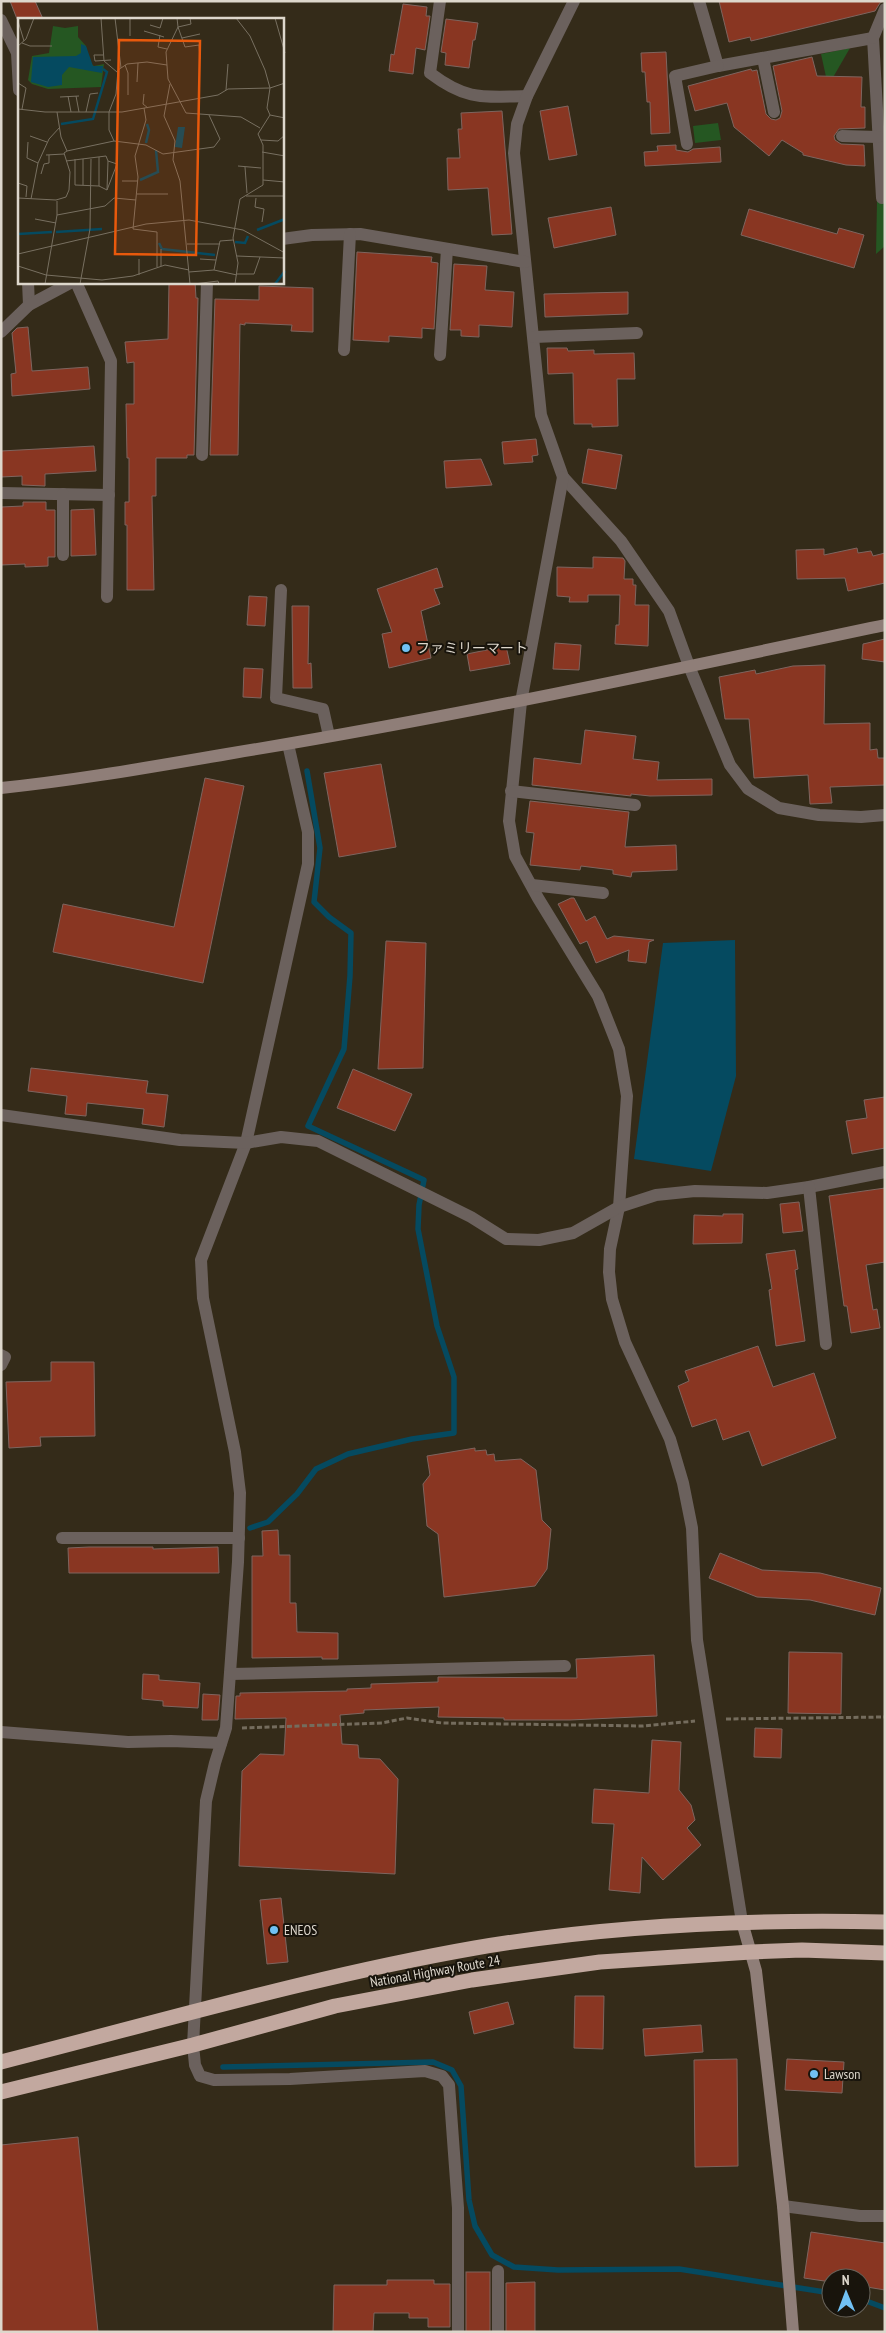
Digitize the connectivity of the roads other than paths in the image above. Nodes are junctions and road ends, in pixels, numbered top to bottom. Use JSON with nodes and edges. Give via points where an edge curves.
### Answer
{"nodes":[{"id":1,"x":440,"y":1,"type":"edge"},
{"id":2,"x":574,"y":1,"type":"edge"},
{"id":3,"x":699,"y":1,"type":"edge"},
{"id":4,"x":885,"y":9,"type":"edge"},
{"id":5,"x":1,"y":20,"type":"edge"},
{"id":6,"x":873,"y":38,"type":"junction"},
{"id":7,"x":763,"y":58,"type":"junction"},
{"id":8,"x":718,"y":66,"type":"junction"},
{"id":9,"x":18,"y":72,"type":"edge"},
{"id":10,"x":527,"y":96,"type":"junction"},
{"id":11,"x":774,"y":112,"type":"dead end"},
{"id":12,"x":842,"y":136,"type":"dead end"},
{"id":13,"x":878,"y":137,"type":"junction"},
{"id":14,"x":687,"y":144,"type":"dead end"},
{"id":15,"x":882,"y":198,"type":"dead end"},
{"id":16,"x":350,"y":234,"type":"junction"},
{"id":17,"x":284,"y":239,"type":"edge"},
{"id":18,"x":447,"y":249,"type":"junction"},
{"id":19,"x":525,"y":262,"type":"junction"},
{"id":20,"x":28,"y":284,"type":"edge"},
{"id":21,"x":68,"y":284,"type":"edge"},
{"id":22,"x":77,"y":284,"type":"edge"},
{"id":23,"x":207,"y":284,"type":"edge"},
{"id":24,"x":29,"y":305,"type":"junction"},
{"id":25,"x":1,"y":332,"type":"edge"},
{"id":26,"x":636,"y":334,"type":"dead end"},
{"id":27,"x":534,"y":336,"type":"junction"},
{"id":28,"x":344,"y":350,"type":"dead end"},
{"id":29,"x":440,"y":355,"type":"dead end"},
{"id":30,"x":202,"y":454,"type":"dead end"},
{"id":31,"x":563,"y":478,"type":"junction"},
{"id":32,"x":1,"y":493,"type":"edge"},
{"id":33,"x":63,"y":494,"type":"junction"},
{"id":34,"x":109,"y":495,"type":"junction"},
{"id":35,"x":64,"y":555,"type":"dead end"},
{"id":36,"x":281,"y":590,"type":"dead end"},
{"id":37,"x":107,"y":597,"type":"dead end"},
{"id":38,"x":885,"y":625,"type":"edge"},
{"id":39,"x":688,"y":666,"type":"junction"},
{"id":40,"x":521,"y":702,"type":"junction"},
{"id":41,"x":329,"y":736,"type":"junction"},
{"id":42,"x":288,"y":744,"type":"junction"},
{"id":43,"x":1,"y":788,"type":"edge"},
{"id":44,"x":511,"y":791,"type":"junction"},
{"id":45,"x":635,"y":805,"type":"dead end"},
{"id":46,"x":885,"y":815,"type":"edge"},
{"id":47,"x":532,"y":885,"type":"junction"},
{"id":48,"x":603,"y":893,"type":"dead end"},
{"id":49,"x":1,"y":1115,"type":"edge"},
{"id":50,"x":246,"y":1143,"type":"junction"},
{"id":51,"x":885,"y":1172,"type":"edge"},
{"id":52,"x":809,"y":1187,"type":"junction"},
{"id":53,"x":619,"y":1207,"type":"junction"},
{"id":54,"x":826,"y":1344,"type":"dead end"},
{"id":55,"x":1,"y":1354,"type":"edge"},
{"id":56,"x":1,"y":1365,"type":"edge"},
{"id":57,"x":62,"y":1538,"type":"dead end"},
{"id":58,"x":239,"y":1538,"type":"junction"},
{"id":59,"x":565,"y":1666,"type":"dead end"},
{"id":60,"x":230,"y":1674,"type":"junction"},
{"id":61,"x":1,"y":1732,"type":"edge"},
{"id":62,"x":221,"y":1744,"type":"junction"},
{"id":63,"x":742,"y":1922,"type":"junction"},
{"id":64,"x":885,"y":1922,"type":"edge"},
{"id":65,"x":751,"y":1952,"type":"junction"},
{"id":66,"x":885,"y":1953,"type":"edge"},
{"id":67,"x":194,"y":2013,"type":"junction"},
{"id":68,"x":193,"y":2046,"type":"junction"},
{"id":69,"x":1,"y":2062,"type":"edge"},
{"id":70,"x":1,"y":2092,"type":"edge"},
{"id":71,"x":783,"y":2206,"type":"junction"},
{"id":72,"x":885,"y":2216,"type":"edge"},
{"id":73,"x":498,"y":2271,"type":"dead end"},
{"id":74,"x":458,"y":2332,"type":"edge"},
{"id":75,"x":498,"y":2332,"type":"edge"},
{"id":76,"x":793,"y":2332,"type":"edge"}],
"edges":[{"from":1,"to":10,"type":"street","via":[[430,73],[449,88],[479,97]]},
{"from":2,"to":10,"type":"street"},
{"from":3,"to":8,"type":"street"},
{"from":4,"to":6,"type":"street"},
{"from":5,"to":9,"type":"street","via":[[17,53]]},
{"from":6,"to":7,"type":"street"},
{"from":6,"to":13,"type":"street"},
{"from":7,"to":8,"type":"street"},
{"from":7,"to":11,"type":"street"},
{"from":8,"to":14,"type":"street","via":[[675,76]]},
{"from":10,"to":19,"type":"street","via":[[517,124],[514,153]]},
{"from":12,"to":13,"type":"street"},
{"from":13,"to":15,"type":"street"},
{"from":16,"to":17,"type":"street"},
{"from":16,"to":18,"type":"street"},
{"from":16,"to":28,"type":"street"},
{"from":18,"to":19,"type":"street"},
{"from":18,"to":29,"type":"street"},
{"from":19,"to":27,"type":"street"},
{"from":20,"to":24,"type":"street"},
{"from":21,"to":24,"type":"street"},
{"from":22,"to":34,"type":"street","via":[[111,361]]},
{"from":23,"to":30,"type":"street"},
{"from":24,"to":25,"type":"street"},
{"from":26,"to":27,"type":"street"},
{"from":27,"to":31,"type":"street","via":[[541,415]]},
{"from":31,"to":39,"type":"street","via":[[621,541],[643,571],[669,611]]},
{"from":31,"to":40,"type":"street"},
{"from":32,"to":33,"type":"street"},
{"from":33,"to":34,"type":"street"},
{"from":33,"to":35,"type":"street"},
{"from":34,"to":37,"type":"street"},
{"from":36,"to":41,"type":"street","via":[[276,698],[323,709]]},
{"from":38,"to":39,"type":"street"},
{"from":39,"to":40,"type":"street"},
{"from":39,"to":46,"type":"street","via":[[730,765],[748,789],[779,808],[819,815]]},
{"from":40,"to":41,"type":"street"},
{"from":40,"to":44,"type":"street"},
{"from":41,"to":42,"type":"street"},
{"from":42,"to":43,"type":"street","via":[[51,783]]},
{"from":42,"to":50,"type":"street","via":[[308,832],[308,864]]},
{"from":44,"to":45,"type":"street"},
{"from":44,"to":47,"type":"street","via":[[509,821],[515,856]]},
{"from":47,"to":48,"type":"street"},
{"from":47,"to":53,"type":"street","via":[[598,996],[619,1049],[627,1096]]},
{"from":49,"to":50,"type":"street","via":[[180,1140]]},
{"from":50,"to":53,"type":"street","via":[[281,1136],[318,1141],[470,1217],[506,1239],[539,1240],[573,1233]]},
{"from":50,"to":58,"type":"street","via":[[201,1260],[203,1298],[235,1452],[240,1493]]},
{"from":51,"to":52,"type":"street"},
{"from":52,"to":53,"type":"street","via":[[767,1193],[695,1191],[656,1195]]},
{"from":52,"to":54,"type":"street"},
{"from":53,"to":63,"type":"street","via":[[610,1249],[612,1298],[624,1342],[670,1439],[683,1483],[692,1528],[697,1640]]},
{"from":55,"to":56,"type":"street","via":[[5,1357]]},
{"from":57,"to":58,"type":"street"},
{"from":58,"to":60,"type":"street"},
{"from":59,"to":60,"type":"street"},
{"from":60,"to":62,"type":"street","via":[[226,1728]]},
{"from":61,"to":62,"type":"street","via":[[128,1742],[171,1740]]},
{"from":62,"to":67,"type":"street","via":[[206,1801]]},
{"from":63,"to":64,"type":"highway","name":"National Highway Route 24"},
{"from":63,"to":65,"type":"street"},
{"from":63,"to":67,"type":"highway","name":"National Highway Route 24","via":[[606,1931],[477,1948],[340,1975]]},
{"from":65,"to":66,"type":"highway","name":"National Highway Route 24"},
{"from":65,"to":68,"type":"highway","name":"National Highway Route 24","via":[[600,1962],[472,1980],[335,2006]]},
{"from":65,"to":71,"type":"street","via":[[756,1971]]},
{"from":67,"to":68,"type":"street"},
{"from":67,"to":69,"type":"highway","name":"National Highway Route 24"},
{"from":68,"to":70,"type":"highway","name":"National Highway Route 24"},
{"from":68,"to":74,"type":"street","via":[[200,2076],[214,2080],[425,2071],[442,2076],[449,2085],[458,2208]]},
{"from":71,"to":72,"type":"street"},
{"from":71,"to":76,"type":"street"},
{"from":73,"to":75,"type":"street"}]}
